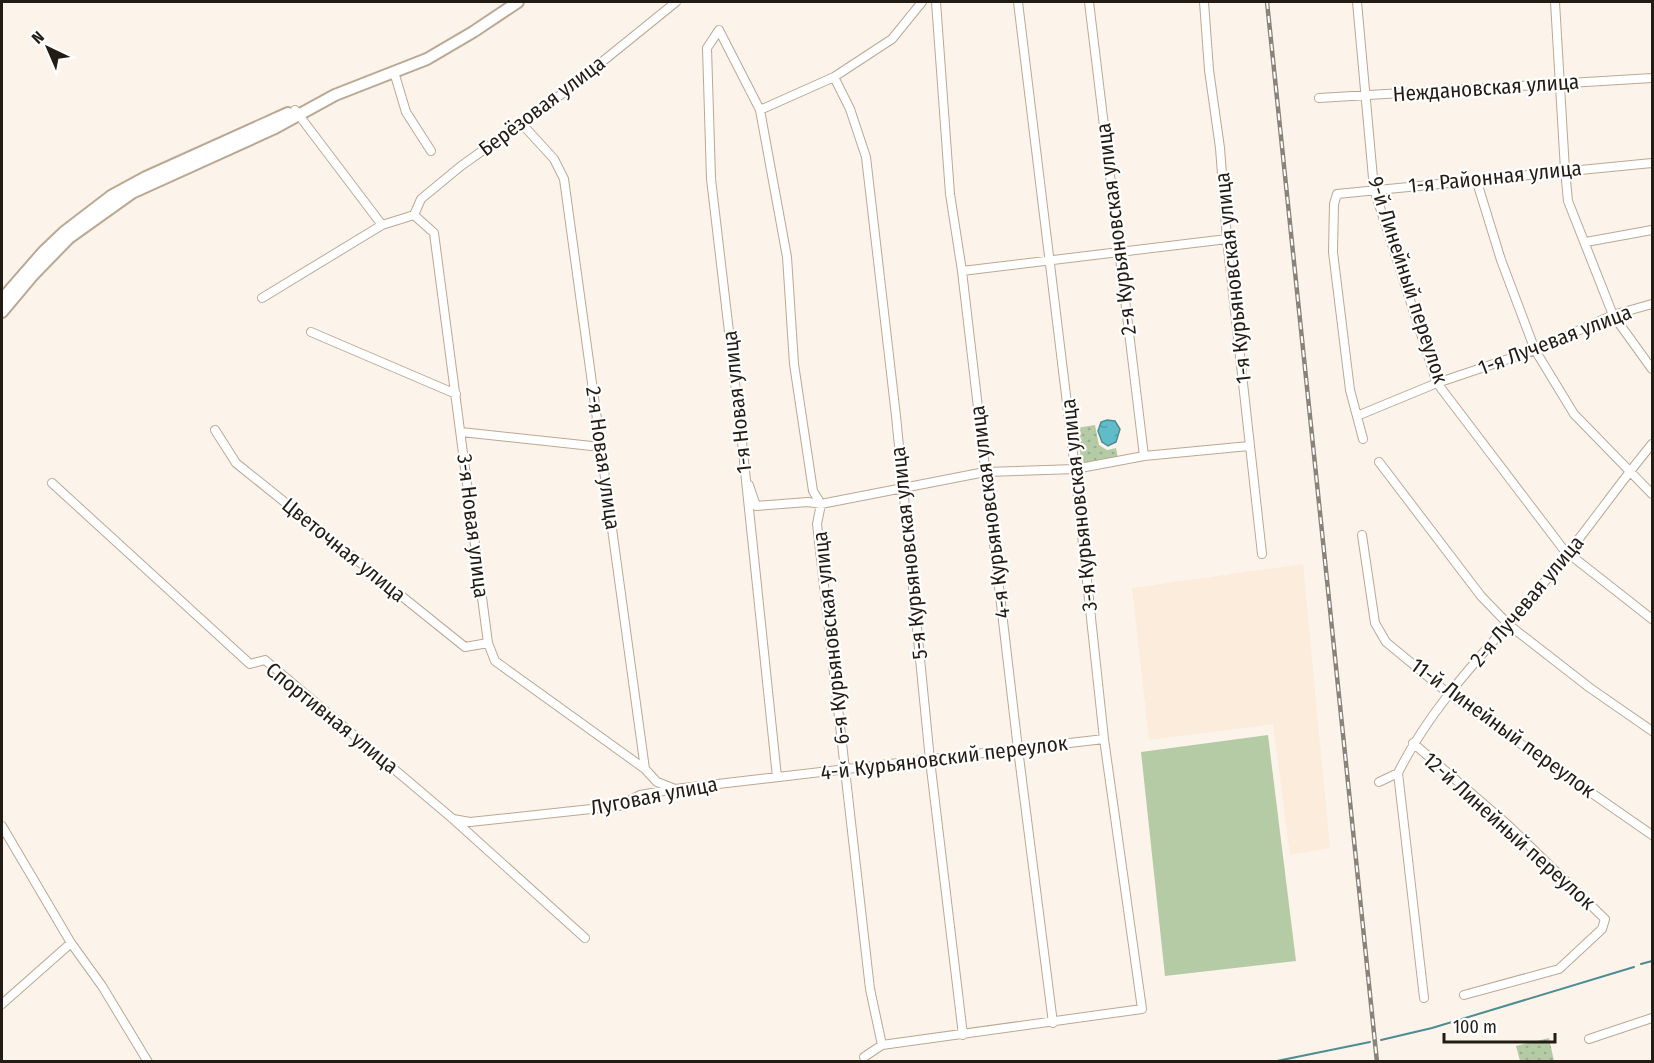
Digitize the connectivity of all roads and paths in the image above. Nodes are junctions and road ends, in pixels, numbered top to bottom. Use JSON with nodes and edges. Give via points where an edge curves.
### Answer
{"nodes":[{"id":1,"x":518,"y":2,"type":"edge"},
{"id":2,"x":676,"y":2,"type":"edge"},
{"id":3,"x":922,"y":2,"type":"edge"},
{"id":4,"x":936,"y":2,"type":"edge"},
{"id":5,"x":1018,"y":2,"type":"edge"},
{"id":6,"x":1089,"y":2,"type":"edge"},
{"id":7,"x":1204,"y":2,"type":"edge"},
{"id":8,"x":1357,"y":2,"type":"edge"},
{"id":9,"x":1555,"y":2,"type":"edge"},
{"id":10,"x":719,"y":30,"type":"joint"},
{"id":11,"x":394,"y":72,"type":"junction"},
{"id":12,"x":834,"y":77,"type":"junction"},
{"id":13,"x":1653,"y":78,"type":"edge"},
{"id":14,"x":1561,"y":84,"type":"junction"},
{"id":15,"x":1364,"y":96,"type":"junction"},
{"id":16,"x":1318,"y":98,"type":"dead end"},
{"id":17,"x":760,"y":110,"type":"junction"},
{"id":18,"x":297,"y":112,"type":"junction"},
{"id":19,"x":522,"y":124,"type":"junction"},
{"id":20,"x":431,"y":151,"type":"dead end"},
{"id":21,"x":1653,"y":163,"type":"edge"},
{"id":22,"x":1564,"y":170,"type":"junction"},
{"id":23,"x":1476,"y":179,"type":"junction"},
{"id":24,"x":1374,"y":189,"type":"junction"},
{"id":25,"x":414,"y":214,"type":"junction"},
{"id":26,"x":382,"y":225,"type":"junction"},
{"id":27,"x":1653,"y":230,"type":"edge"},
{"id":28,"x":1227,"y":239,"type":"junction"},
{"id":29,"x":1586,"y":242,"type":"junction"},
{"id":30,"x":1119,"y":251,"type":"junction"},
{"id":31,"x":1050,"y":261,"type":"junction"},
{"id":32,"x":962,"y":271,"type":"junction"},
{"id":33,"x":2,"y":297,"type":"edge"},
{"id":34,"x":262,"y":298,"type":"dead end"},
{"id":35,"x":1653,"y":304,"type":"edge"},
{"id":36,"x":2,"y":312,"type":"edge"},
{"id":37,"x":1613,"y":315,"type":"junction"},
{"id":38,"x":311,"y":332,"type":"dead end"},
{"id":39,"x":1535,"y":350,"type":"junction"},
{"id":40,"x":1653,"y":369,"type":"edge"},
{"id":41,"x":1437,"y":383,"type":"junction"},
{"id":42,"x":456,"y":394,"type":"junction"},
{"id":43,"x":1357,"y":416,"type":"junction"},
{"id":44,"x":215,"y":430,"type":"dead end"},
{"id":45,"x":461,"y":432,"type":"junction"},
{"id":46,"x":1363,"y":439,"type":"dead end"},
{"id":47,"x":1653,"y":444,"type":"edge"},
{"id":48,"x":1249,"y":446,"type":"junction"},
{"id":49,"x":601,"y":447,"type":"junction"},
{"id":50,"x":1144,"y":456,"type":"junction"},
{"id":51,"x":1379,"y":462,"type":"dead end"},
{"id":52,"x":1075,"y":469,"type":"junction"},
{"id":53,"x":745,"y":471,"type":"junction"},
{"id":54,"x":1630,"y":471,"type":"junction"},
{"id":55,"x":985,"y":472,"type":"junction"},
{"id":56,"x":52,"y":483,"type":"dead end"},
{"id":57,"x":903,"y":487,"type":"junction"},
{"id":58,"x":1653,"y":494,"type":"edge"},
{"id":59,"x":821,"y":504,"type":"junction"},
{"id":60,"x":1362,"y":535,"type":"dead end"},
{"id":61,"x":1262,"y":554,"type":"dead end"},
{"id":62,"x":1569,"y":554,"type":"junction"},
{"id":63,"x":1653,"y":619,"type":"edge"},
{"id":64,"x":1509,"y":625,"type":"junction"},
{"id":65,"x":488,"y":644,"type":"junction"},
{"id":66,"x":1449,"y":694,"type":"junction"},
{"id":67,"x":1653,"y":731,"type":"edge"},
{"id":68,"x":1104,"y":740,"type":"junction"},
{"id":69,"x":1413,"y":743,"type":"junction"},
{"id":70,"x":1017,"y":749,"type":"junction"},
{"id":71,"x":930,"y":760,"type":"junction"},
{"id":72,"x":645,"y":769,"type":"junction"},
{"id":73,"x":845,"y":769,"type":"junction"},
{"id":74,"x":1398,"y":773,"type":"junction"},
{"id":75,"x":781,"y":777,"type":"junction"},
{"id":76,"x":1379,"y":782,"type":"dead end"},
{"id":77,"x":675,"y":789,"type":"junction"},
{"id":78,"x":453,"y":819,"type":"junction"},
{"id":79,"x":2,"y":828,"type":"edge"},
{"id":80,"x":1653,"y":835,"type":"edge"},
{"id":81,"x":585,"y":938,"type":"dead end"},
{"id":82,"x":71,"y":943,"type":"junction"},
{"id":83,"x":1464,"y":994,"type":"dead end"},
{"id":84,"x":1424,"y":998,"type":"dead end"},
{"id":85,"x":2,"y":1004,"type":"edge"},
{"id":86,"x":1653,"y":1018,"type":"edge"},
{"id":87,"x":1053,"y":1023,"type":"junction"},
{"id":88,"x":963,"y":1035,"type":"junction"},
{"id":89,"x":1589,"y":1039,"type":"dead end"},
{"id":90,"x":882,"y":1045,"type":"junction"},
{"id":91,"x":864,"y":1057,"type":"dead end"},
{"id":92,"x":145,"y":1060,"type":"edge"}],
"edges":[{"from":1,"to":11,"type":"main road","via":[[427,59]]},
{"from":2,"to":19,"type":"street","name":"Берёзовая улица"},
{"from":3,"to":12,"type":"street","via":[[892,39]]},
{"from":4,"to":32,"type":"street","name":"4-я Курьяновская улица","via":[[950,194]]},
{"from":5,"to":31,"type":"street","name":"3-я Курьяновская улица"},
{"from":6,"to":30,"type":"street","name":"2-я Курьяновская улица"},
{"from":7,"to":28,"type":"street","name":"1-я Курьяновская улица"},
{"from":8,"to":15,"type":"street","name":"9-й Линейный переулок"},
{"from":9,"to":14,"type":"street"},
{"from":10,"to":17,"type":"street","name":"6-я Курьяновская улица"},
{"from":10,"to":53,"type":"street","name":"1-я Новая улица","via":[[707,48],[710,169]]},
{"from":11,"to":18,"type":"main road"},
{"from":11,"to":20,"type":"street","via":[[406,112]]},
{"from":12,"to":17,"type":"street"},
{"from":12,"to":57,"type":"street","name":"5-я Курьяновская улица","via":[[866,157]]},
{"from":13,"to":14,"type":"street","name":"Неждановская улица"},
{"from":14,"to":15,"type":"street","name":"Неждановская улица"},
{"from":14,"to":22,"type":"street"},
{"from":15,"to":16,"type":"street","name":"Неждановская улица"},
{"from":15,"to":24,"type":"street","name":"9-й Линейный переулок"},
{"from":17,"to":59,"type":"street","name":"6-я Курьяновская улица","via":[[787,257],[794,364],[813,490]]},
{"from":18,"to":26,"type":"street"},
{"from":18,"to":33,"type":"main road","via":[[111,196],[64,232]]},
{"from":18,"to":36,"type":"main road","via":[[273,129],[149,184],[116,203],[50,256]]},
{"from":19,"to":25,"type":"street","name":"Берёзовая улица","via":[[421,199]]},
{"from":19,"to":49,"type":"street","name":"2-я Новая улица","via":[[554,159],[564,179]]},
{"from":21,"to":22,"type":"street","name":"1-я Районная улица"},
{"from":22,"to":23,"type":"street","name":"1-я Районная улица"},
{"from":22,"to":29,"type":"street","via":[[1568,201]]},
{"from":23,"to":24,"type":"street","name":"1-я Районная улица"},
{"from":23,"to":39,"type":"street"},
{"from":24,"to":41,"type":"street","name":"9-й Линейный переулок"},
{"from":24,"to":43,"type":"street","name":"1-я Районная улица","via":[[1337,194],[1334,204],[1333,252],[1350,390]]},
{"from":25,"to":26,"type":"street"},
{"from":25,"to":42,"type":"street","name":"3-я Новая улица","via":[[434,232]]},
{"from":26,"to":34,"type":"street"},
{"from":27,"to":29,"type":"street"},
{"from":28,"to":30,"type":"street"},
{"from":28,"to":48,"type":"street","name":"1-я Курьяновская улица"},
{"from":29,"to":37,"type":"street"},
{"from":30,"to":31,"type":"street"},
{"from":30,"to":50,"type":"street","name":"2-я Курьяновская улица"},
{"from":31,"to":32,"type":"street"},
{"from":31,"to":52,"type":"street","name":"3-я Курьяновская улица"},
{"from":32,"to":55,"type":"street","name":"4-я Курьяновская улица"},
{"from":35,"to":37,"type":"street","name":"1-я Лучевая улица"},
{"from":37,"to":39,"type":"street","name":"1-я Лучевая улица"},
{"from":37,"to":40,"type":"street"},
{"from":38,"to":42,"type":"street"},
{"from":39,"to":41,"type":"street","name":"1-я Лучевая улица"},
{"from":39,"to":54,"type":"street","via":[[1574,414]]},
{"from":41,"to":43,"type":"street","name":"1-я Лучевая улица"},
{"from":41,"to":62,"type":"street","name":"9-й Линейный переулок"},
{"from":42,"to":45,"type":"street","name":"3-я Новая улица"},
{"from":43,"to":46,"type":"street"},
{"from":44,"to":65,"type":"street","name":"Цветочная улица","via":[[236,463],[465,647]]},
{"from":45,"to":49,"type":"street"},
{"from":45,"to":65,"type":"street","name":"3-я Новая улица"},
{"from":47,"to":54,"type":"street","name":"2-я Лучевая улица"},
{"from":48,"to":50,"type":"street"},
{"from":48,"to":61,"type":"street","name":"1-я Курьяновская улица"},
{"from":49,"to":72,"type":"street","name":"2-я Новая улица"},
{"from":50,"to":52,"type":"street"},
{"from":51,"to":64,"type":"street","via":[[1481,596]]},
{"from":52,"to":55,"type":"street"},
{"from":52,"to":68,"type":"street","name":"3-я Курьяновская улица"},
{"from":53,"to":59,"type":"street","via":[[756,506]]},
{"from":53,"to":75,"type":"street","name":"1-я Новая улица"},
{"from":54,"to":58,"type":"street"},
{"from":54,"to":62,"type":"street","name":"2-я Лучевая улица"},
{"from":55,"to":57,"type":"street"},
{"from":55,"to":70,"type":"street","name":"4-я Курьяновская улица"},
{"from":56,"to":78,"type":"street","name":"Спортивная улица","via":[[250,664],[265,660]]},
{"from":57,"to":59,"type":"street"},
{"from":57,"to":71,"type":"street","name":"5-я Курьяновская улица"},
{"from":59,"to":73,"type":"street","name":"6-я Курьяновская улица","via":[[817,524]]},
{"from":60,"to":66,"type":"street","name":"11-й Линейный переулок","via":[[1375,623],[1386,642]]},
{"from":62,"to":63,"type":"street","name":"9-й Линейный переулок"},
{"from":62,"to":64,"type":"street","name":"2-я Лучевая улица"},
{"from":64,"to":66,"type":"street","name":"2-я Лучевая улица"},
{"from":64,"to":67,"type":"street"},
{"from":65,"to":72,"type":"street","name":"3-я Новая улица","via":[[495,661]]},
{"from":66,"to":69,"type":"street","name":"2-я Лучевая улица"},
{"from":66,"to":80,"type":"street","name":"11-й Линейный переулок"},
{"from":68,"to":70,"type":"street","name":"4-й Курьяновский переулок"},
{"from":68,"to":87,"type":"street","name":"3-я Курьяновская улица","via":[[1142,1009]]},
{"from":69,"to":74,"type":"street","name":"2-я Лучевая улица"},
{"from":69,"to":83,"type":"street","name":"12-й Линейный переулок","via":[[1507,824],[1605,919],[1602,929],[1559,969]]},
{"from":70,"to":71,"type":"street","name":"4-й Курьяновский переулок"},
{"from":70,"to":87,"type":"street","name":"4-я Курьяновская улица"},
{"from":71,"to":73,"type":"street","name":"4-й Курьяновский переулок"},
{"from":71,"to":88,"type":"street","name":"5-я Курьяновская улица"},
{"from":72,"to":77,"type":"street","via":[[657,782]]},
{"from":73,"to":75,"type":"street","name":"4-й Курьяновский переулок"},
{"from":73,"to":90,"type":"street","name":"6-я Курьяновская улица","via":[[870,989]]},
{"from":74,"to":76,"type":"street"},
{"from":74,"to":84,"type":"street"},
{"from":75,"to":77,"type":"street","name":"Луговая улица"},
{"from":77,"to":78,"type":"street","name":"Луговая улица","via":[[640,795],[619,806],[470,822]]},
{"from":78,"to":81,"type":"street","name":"Спортивная улица"},
{"from":79,"to":82,"type":"street"},
{"from":82,"to":85,"type":"street"},
{"from":82,"to":92,"type":"street","via":[[102,986]]},
{"from":86,"to":89,"type":"street"},
{"from":87,"to":88,"type":"street"},
{"from":88,"to":90,"type":"street"},
{"from":90,"to":91,"type":"street"}]}
